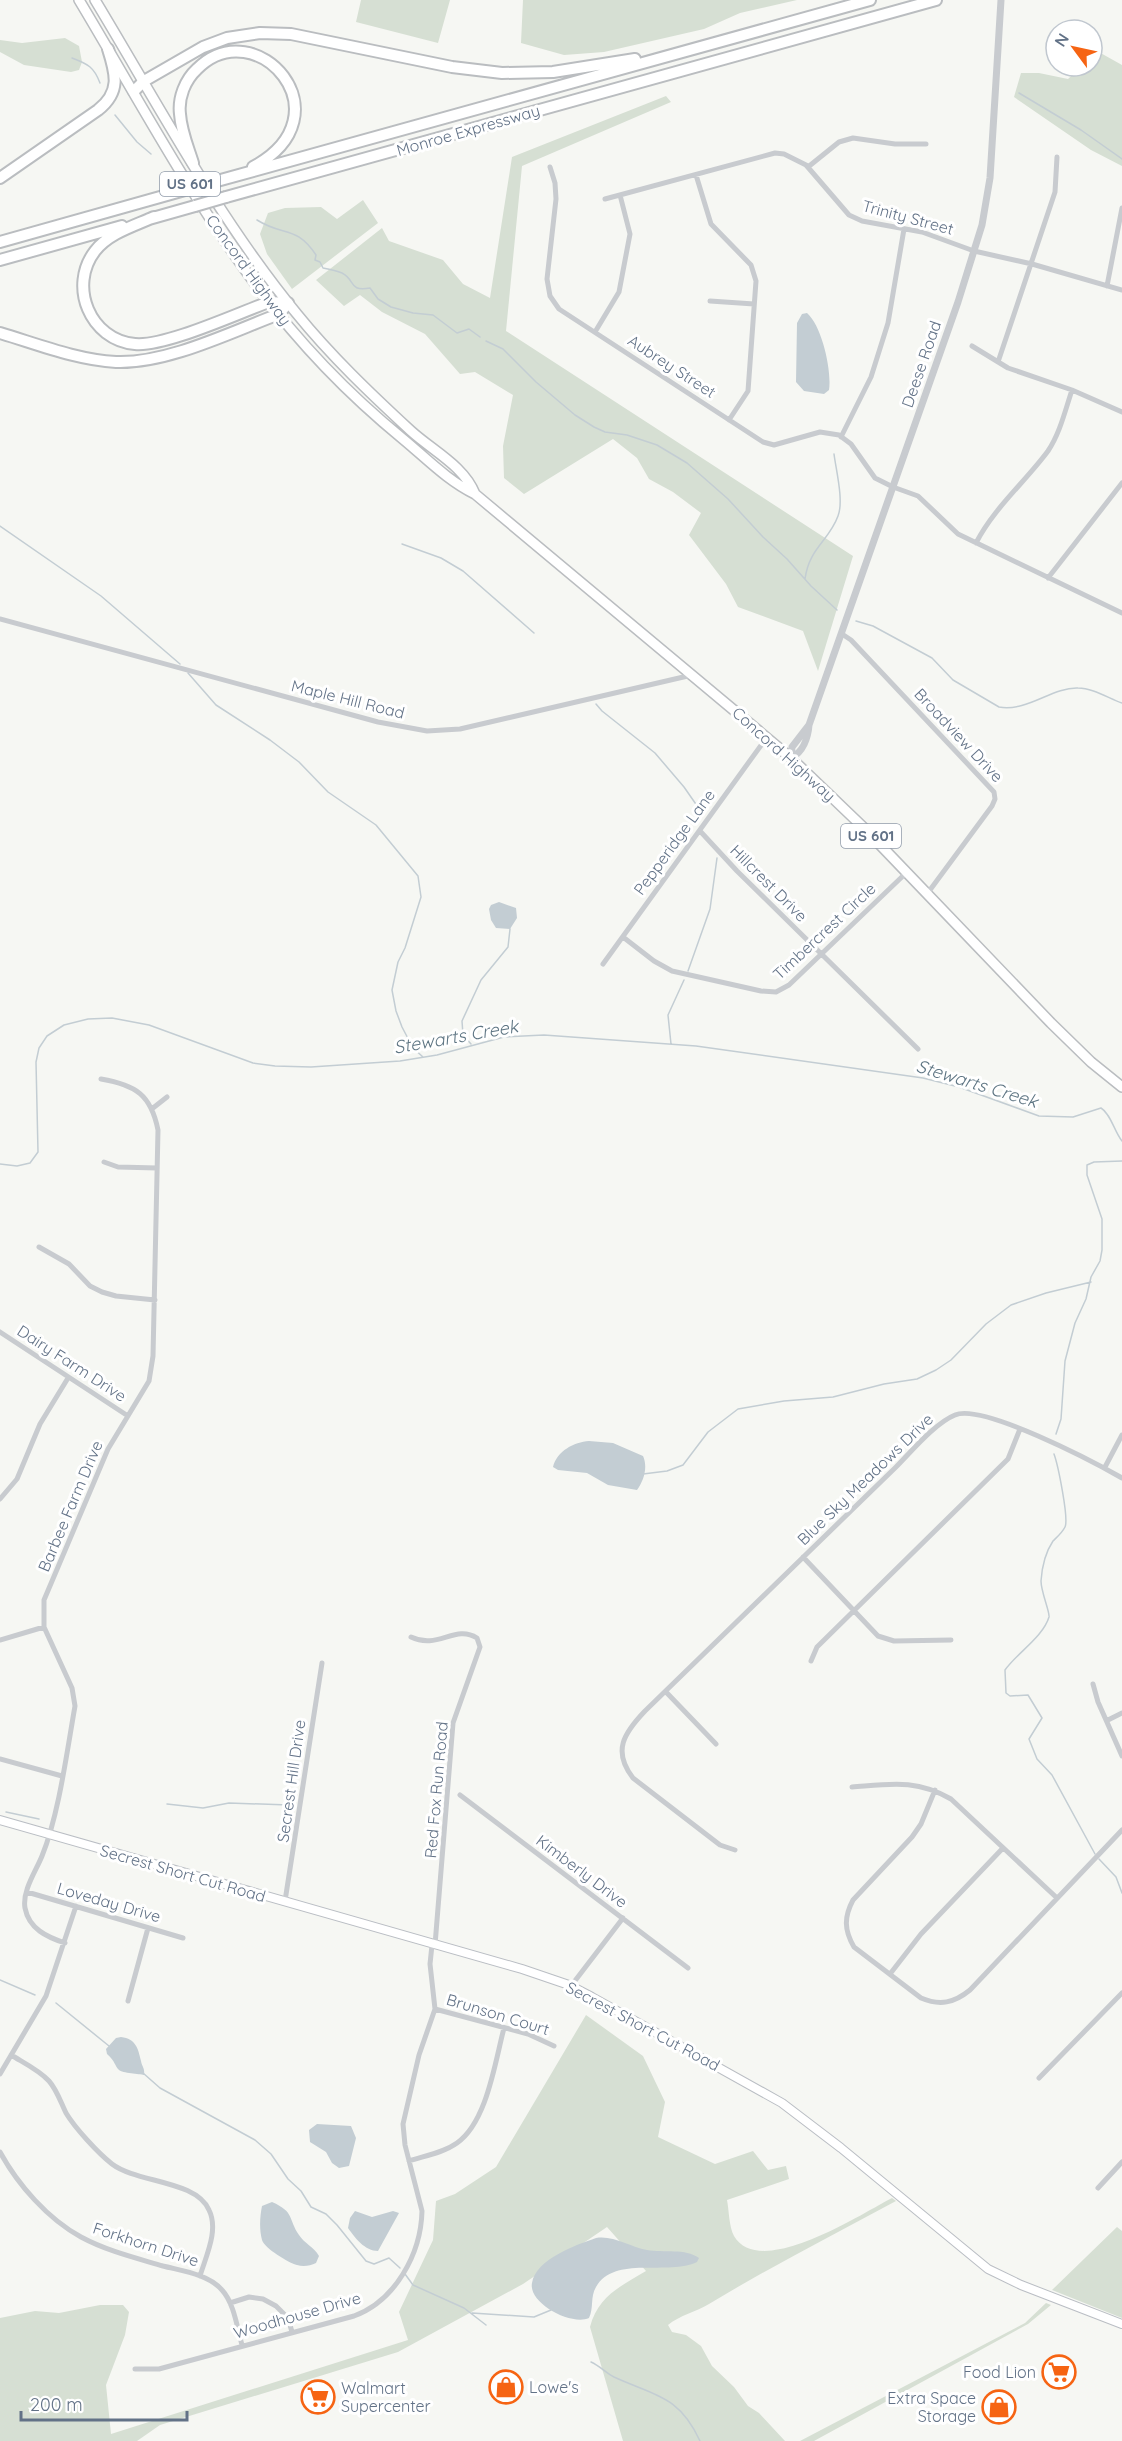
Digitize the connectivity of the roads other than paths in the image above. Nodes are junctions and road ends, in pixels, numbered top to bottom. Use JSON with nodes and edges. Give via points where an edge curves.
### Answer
{"nodes":[{"id":1,"x":79,"y":0,"type":"edge"},
{"id":2,"x":95,"y":0,"type":"edge"},
{"id":3,"x":870,"y":0,"type":"edge"},
{"id":4,"x":936,"y":0,"type":"edge"},
{"id":5,"x":1001,"y":0,"type":"edge"},
{"id":6,"x":723,"y":41,"type":"junction"},
{"id":7,"x":108,"y":49,"type":"junction"},
{"id":8,"x":144,"y":81,"type":"junction"},
{"id":9,"x":134,"y":91,"type":"junction"},
{"id":10,"x":926,"y":144,"type":"dead end"},
{"id":11,"x":1057,"y":157,"type":"dead end"},
{"id":12,"x":193,"y":163,"type":"junction"},
{"id":13,"x":550,"y":167,"type":"dead end"},
{"id":14,"x":808,"y":167,"type":"junction"},
{"id":15,"x":696,"y":175,"type":"junction"},
{"id":16,"x":234,"y":177,"type":"junction"},
{"id":17,"x":0,"y":178,"type":"edge"},
{"id":18,"x":620,"y":195,"type":"junction"},
{"id":19,"x":605,"y":199,"type":"dead end"},
{"id":20,"x":1122,"y":208,"type":"edge"},
{"id":21,"x":154,"y":217,"type":"junction"},
{"id":22,"x":904,"y":229,"type":"junction"},
{"id":23,"x":0,"y":242,"type":"edge"},
{"id":24,"x":974,"y":251,"type":"junction"},
{"id":25,"x":0,"y":260,"type":"edge"},
{"id":26,"x":1032,"y":264,"type":"junction"},
{"id":27,"x":1107,"y":286,"type":"junction"},
{"id":28,"x":1122,"y":290,"type":"edge"},
{"id":29,"x":710,"y":301,"type":"dead end"},
{"id":30,"x":269,"y":302,"type":"junction"},
{"id":31,"x":288,"y":303,"type":"junction"},
{"id":32,"x":754,"y":304,"type":"junction"},
{"id":33,"x":279,"y":314,"type":"junction"},
{"id":34,"x":595,"y":332,"type":"junction"},
{"id":35,"x":0,"y":333,"type":"edge"},
{"id":36,"x":972,"y":346,"type":"dead end"},
{"id":37,"x":998,"y":362,"type":"junction"},
{"id":38,"x":1072,"y":390,"type":"junction"},
{"id":39,"x":1122,"y":412,"type":"edge"},
{"id":40,"x":729,"y":420,"type":"junction"},
{"id":41,"x":841,"y":437,"type":"junction"},
{"id":42,"x":1122,"y":483,"type":"edge"},
{"id":43,"x":892,"y":488,"type":"junction"},
{"id":44,"x":475,"y":494,"type":"junction"},
{"id":45,"x":976,"y":543,"type":"junction"},
{"id":46,"x":1048,"y":578,"type":"junction"},
{"id":47,"x":1121,"y":612,"type":"edge"},
{"id":48,"x":0,"y":619,"type":"edge"},
{"id":49,"x":842,"y":634,"type":"junction"},
{"id":50,"x":693,"y":675,"type":"junction"},
{"id":51,"x":767,"y":737,"type":"junction"},
{"id":52,"x":791,"y":758,"type":"junction"},
{"id":53,"x":700,"y":831,"type":"junction"},
{"id":54,"x":906,"y":873,"type":"junction"},
{"id":55,"x":927,"y":894,"type":"junction"},
{"id":56,"x":622,"y":937,"type":"junction"},
{"id":57,"x":821,"y":953,"type":"junction"},
{"id":58,"x":603,"y":964,"type":"dead end"},
{"id":59,"x":918,"y":1050,"type":"dead end"},
{"id":60,"x":101,"y":1079,"type":"dead end"},
{"id":61,"x":1122,"y":1088,"type":"edge"},
{"id":62,"x":167,"y":1097,"type":"dead end"},
{"id":63,"x":153,"y":1108,"type":"junction"},
{"id":64,"x":104,"y":1162,"type":"dead end"},
{"id":65,"x":157,"y":1168,"type":"junction"},
{"id":66,"x":39,"y":1247,"type":"dead end"},
{"id":67,"x":155,"y":1299,"type":"junction"},
{"id":68,"x":1,"y":1334,"type":"edge"},
{"id":69,"x":68,"y":1378,"type":"junction"},
{"id":70,"x":128,"y":1416,"type":"junction"},
{"id":71,"x":1020,"y":1429,"type":"junction"},
{"id":72,"x":1122,"y":1435,"type":"edge"},
{"id":73,"x":1105,"y":1467,"type":"junction"},
{"id":74,"x":1122,"y":1478,"type":"edge"},
{"id":75,"x":0,"y":1499,"type":"edge"},
{"id":76,"x":803,"y":1557,"type":"junction"},
{"id":77,"x":854,"y":1611,"type":"junction"},
{"id":78,"x":44,"y":1627,"type":"junction"},
{"id":79,"x":411,"y":1637,"type":"dead end"},
{"id":80,"x":0,"y":1640,"type":"edge"},
{"id":81,"x":951,"y":1640,"type":"dead end"},
{"id":82,"x":811,"y":1661,"type":"dead end"},
{"id":83,"x":322,"y":1664,"type":"dead end"},
{"id":84,"x":1093,"y":1684,"type":"dead end"},
{"id":85,"x":666,"y":1692,"type":"junction"},
{"id":86,"x":1122,"y":1713,"type":"edge"},
{"id":87,"x":1108,"y":1720,"type":"junction"},
{"id":88,"x":716,"y":1744,"type":"dead end"},
{"id":89,"x":1122,"y":1755,"type":"edge"},
{"id":90,"x":0,"y":1759,"type":"edge"},
{"id":91,"x":62,"y":1776,"type":"junction"},
{"id":92,"x":852,"y":1787,"type":"dead end"},
{"id":93,"x":935,"y":1790,"type":"junction"},
{"id":94,"x":460,"y":1795,"type":"dead end"},
{"id":95,"x":0,"y":1820,"type":"edge"},
{"id":96,"x":1122,"y":1830,"type":"edge"},
{"id":97,"x":49,"y":1833,"type":"junction"},
{"id":98,"x":1004,"y":1848,"type":"junction"},
{"id":99,"x":735,"y":1850,"type":"dead end"},
{"id":100,"x":27,"y":1892,"type":"junction"},
{"id":101,"x":1057,"y":1898,"type":"junction"},
{"id":102,"x":285,"y":1902,"type":"junction"},
{"id":103,"x":76,"y":1906,"type":"junction"},
{"id":104,"x":623,"y":1918,"type":"junction"},
{"id":105,"x":148,"y":1928,"type":"junction"},
{"id":106,"x":183,"y":1938,"type":"dead end"},
{"id":107,"x":65,"y":1943,"type":"junction"},
{"id":108,"x":434,"y":1945,"type":"junction"},
{"id":109,"x":688,"y":1968,"type":"dead end"},
{"id":110,"x":890,"y":1974,"type":"junction"},
{"id":111,"x":571,"y":1986,"type":"junction"},
{"id":112,"x":1122,"y":1993,"type":"edge"},
{"id":113,"x":128,"y":2001,"type":"dead end"},
{"id":114,"x":435,"y":2009,"type":"junction"},
{"id":115,"x":504,"y":2028,"type":"junction"},
{"id":116,"x":554,"y":2046,"type":"dead end"},
{"id":117,"x":11,"y":2055,"type":"junction"},
{"id":118,"x":0,"y":2074,"type":"edge"},
{"id":119,"x":1039,"y":2078,"type":"dead end"},
{"id":120,"x":0,"y":2152,"type":"edge"},
{"id":121,"x":409,"y":2161,"type":"junction"},
{"id":122,"x":1122,"y":2162,"type":"edge"},
{"id":123,"x":1098,"y":2188,"type":"dead end"},
{"id":124,"x":200,"y":2276,"type":"junction"},
{"id":125,"x":230,"y":2303,"type":"junction"},
{"id":126,"x":1122,"y":2324,"type":"edge"},
{"id":127,"x":292,"y":2332,"type":"junction"},
{"id":128,"x":242,"y":2345,"type":"junction"},
{"id":129,"x":135,"y":2368,"type":"dead end"}],
"edges":[{"from":1,"to":7,"type":"highway","name":"Concord Highway","number":"US 601"},
{"from":2,"to":8,"type":"highway","name":"Concord Highway","number":"US 601"},
{"from":3,"to":6,"type":"highway","name":"Monroe Expressway"},
{"from":4,"to":21,"type":"highway","name":"Monroe Expressway","bridge":true},
{"from":5,"to":24,"type":"street","name":"Deese Road","via":[[990,178]]},
{"from":6,"to":8,"type":"highway","via":[[594,67],[527,74],[452,68],[291,34],[260,33],[203,46]]},
{"from":6,"to":16,"type":"highway","name":"Monroe Expressway"},
{"from":7,"to":9,"type":"highway","name":"Concord Highway","number":"US 601"},
{"from":7,"to":17,"type":"highway","via":[[116,78],[116,88],[109,100]]},
{"from":8,"to":9,"type":"highway"},
{"from":8,"to":12,"type":"highway","name":"Concord Highway","number":"US 601"},
{"from":9,"to":30,"type":"highway","name":"Concord Highway","number":"US 601","via":[[213,222]]},
{"from":10,"to":14,"type":"street","via":[[853,138],[839,142]]},
{"from":11,"to":26,"type":"street","via":[[1055,192]]},
{"from":12,"to":16,"type":"highway","via":[[180,114],[186,84],[197,68],[212,58],[236,52],[255,55],[285,76],[294,100],[294,118],[277,151]]},
{"from":12,"to":31,"type":"highway","name":"Concord Highway","number":"US 601","via":[[238,236]]},
{"from":13,"to":34,"type":"street","name":"Aubrey Street","via":[[556,199],[547,279],[550,296],[559,309]]},
{"from":14,"to":15,"type":"street","name":"Trinity Street","via":[[775,153]]},
{"from":14,"to":22,"type":"street","name":"Trinity Street","via":[[849,215]]},
{"from":15,"to":18,"type":"street","name":"Trinity Street"},
{"from":15,"to":32,"type":"street","via":[[711,225],[751,265],[756,281]]},
{"from":16,"to":23,"type":"highway","name":"Monroe Expressway","bridge":true},
{"from":18,"to":19,"type":"street","name":"Trinity Street"},
{"from":18,"to":34,"type":"street","via":[[630,234],[620,292]]},
{"from":20,"to":27,"type":"street"},
{"from":21,"to":25,"type":"highway","name":"Monroe Expressway"},
{"from":21,"to":30,"type":"highway","via":[[105,242],[87,267],[85,303],[93,320],[106,333],[129,344],[154,343]]},
{"from":22,"to":24,"type":"street","name":"Trinity Street"},
{"from":22,"to":41,"type":"street","via":[[888,323],[871,377]]},
{"from":24,"to":26,"type":"street","name":"Trinity Street"},
{"from":24,"to":43,"type":"street","name":"Deese Road"},
{"from":26,"to":27,"type":"street","name":"Trinity Street"},
{"from":26,"to":37,"type":"street"},
{"from":27,"to":28,"type":"street","name":"Trinity Street"},
{"from":29,"to":32,"type":"street"},
{"from":30,"to":31,"type":"highway"},
{"from":30,"to":33,"type":"highway","name":"Concord Highway","number":"US 601"},
{"from":31,"to":33,"type":"highway"},
{"from":31,"to":44,"type":"highway","name":"Concord Highway","number":"US 601","via":[[332,355],[469,479]]},
{"from":32,"to":40,"type":"street","via":[[748,391]]},
{"from":33,"to":35,"type":"highway","via":[[177,352],[135,361],[85,357]]},
{"from":33,"to":44,"type":"highway","name":"Concord Highway","number":"US 601","via":[[359,400],[462,488]]},
{"from":34,"to":40,"type":"street","name":"Aubrey Street"},
{"from":36,"to":37,"type":"street"},
{"from":37,"to":38,"type":"street"},
{"from":38,"to":39,"type":"street"},
{"from":38,"to":45,"type":"street","via":[[1048,450]]},
{"from":40,"to":41,"type":"street","name":"Aubrey Street","via":[[762,442],[774,445],[820,432]]},
{"from":41,"to":43,"type":"street","via":[[851,444],[875,478]]},
{"from":42,"to":46,"type":"street"},
{"from":43,"to":45,"type":"street","via":[[918,496],[958,534]]},
{"from":43,"to":49,"type":"street","name":"Deese Road"},
{"from":44,"to":50,"type":"highway","name":"Concord Highway","number":"US 601"},
{"from":45,"to":46,"type":"street"},
{"from":46,"to":47,"type":"street"},
{"from":48,"to":50,"type":"street","name":"Maple Hill Road","via":[[378,722],[427,731],[460,729]]},
{"from":49,"to":52,"type":"street","name":"Deese Road","via":[[809,733],[799,754]]},
{"from":49,"to":55,"type":"street","name":"Broadview Drive","via":[[994,792],[992,806]]},
{"from":50,"to":51,"type":"highway","name":"Concord Highway","number":"US 601"},
{"from":51,"to":52,"type":"highway","name":"Concord Highway","number":"US 601"},
{"from":51,"to":53,"type":"street","name":"Pepperidge Lane"},
{"from":52,"to":54,"type":"highway","name":"Concord Highway","number":"US 601"},
{"from":53,"to":56,"type":"street","name":"Pepperidge Lane"},
{"from":53,"to":57,"type":"street","name":"Hillcrest Drive"},
{"from":54,"to":55,"type":"highway","name":"Concord Highway","number":"US 601"},
{"from":54,"to":57,"type":"street","name":"Timbercrest Circle"},
{"from":55,"to":61,"type":"highway","name":"Concord Highway","number":"US 601","via":[[1051,1023]]},
{"from":56,"to":57,"type":"street","name":"Timbercrest Circle","via":[[672,971],[761,991],[781,991]]},
{"from":56,"to":58,"type":"street","name":"Pepperidge Lane"},
{"from":57,"to":59,"type":"street","name":"Hillcrest Drive"},
{"from":60,"to":63,"type":"street","via":[[132,1088]]},
{"from":62,"to":63,"type":"street"},
{"from":63,"to":65,"type":"street","name":"Barbee Farm Drive","via":[[159,1140]]},
{"from":64,"to":65,"type":"street","via":[[118,1167]]},
{"from":65,"to":67,"type":"street","name":"Barbee Farm Drive"},
{"from":66,"to":67,"type":"street","via":[[102,1292]]},
{"from":67,"to":70,"type":"street","name":"Barbee Farm Drive","via":[[152,1371]]},
{"from":68,"to":69,"type":"street","name":"Dairy Farm Drive"},
{"from":69,"to":70,"type":"street","name":"Dairy Farm Drive"},
{"from":69,"to":75,"type":"street","via":[[40,1424],[17,1479]]},
{"from":70,"to":78,"type":"street","name":"Barbee Farm Drive","via":[[93,1480],[44,1600]]},
{"from":71,"to":73,"type":"street","name":"Blue Sky Meadows Drive"},
{"from":71,"to":76,"type":"street","name":"Blue Sky Meadows Drive","via":[[984,1416],[964,1412],[953,1415]]},
{"from":71,"to":77,"type":"street","via":[[1008,1459]]},
{"from":72,"to":73,"type":"street"},
{"from":73,"to":74,"type":"street","name":"Blue Sky Meadows Drive"},
{"from":76,"to":77,"type":"street"},
{"from":76,"to":85,"type":"street","name":"Blue Sky Meadows Drive"},
{"from":77,"to":81,"type":"street","via":[[878,1636],[894,1641]]},
{"from":77,"to":82,"type":"street","via":[[817,1647]]},
{"from":78,"to":80,"type":"street"},
{"from":78,"to":91,"type":"street","name":"Barbee Farm Drive","via":[[74,1695]]},
{"from":79,"to":108,"type":"street","name":"Red Fox Run Road","via":[[426,1642],[465,1634],[477,1638],[480,1647],[453,1723]]},
{"from":83,"to":102,"type":"street","name":"Secrest Hill Drive"},
{"from":84,"to":87,"type":"street"},
{"from":85,"to":88,"type":"street"},
{"from":85,"to":99,"type":"street","name":"Blue Sky Meadows Drive","via":[[622,1740],[626,1769],[720,1845]]},
{"from":86,"to":87,"type":"street"},
{"from":87,"to":89,"type":"street"},
{"from":90,"to":91,"type":"street"},
{"from":91,"to":97,"type":"street","name":"Barbee Farm Drive"},
{"from":92,"to":93,"type":"street","via":[[915,1784]]},
{"from":93,"to":98,"type":"street","via":[[951,1799]]},
{"from":93,"to":110,"type":"street","via":[[912,1837],[847,1911],[848,1936],[854,1947]]},
{"from":94,"to":104,"type":"street","name":"Kimberly Drive"},
{"from":95,"to":97,"type":"main road","name":"Secrest Short Cut Road"},
{"from":96,"to":101,"type":"street"},
{"from":97,"to":100,"type":"street","name":"Barbee Farm Drive"},
{"from":97,"to":102,"type":"main road","name":"Secrest Short Cut Road"},
{"from":98,"to":101,"type":"street"},
{"from":98,"to":110,"type":"street","via":[[921,1934]]},
{"from":100,"to":103,"type":"street","name":"Loveday Drive"},
{"from":100,"to":107,"type":"street","via":[[25,1907],[35,1928]]},
{"from":101,"to":110,"type":"street","via":[[959,1999],[933,2003]]},
{"from":102,"to":108,"type":"main road","name":"Secrest Short Cut Road"},
{"from":103,"to":105,"type":"street","name":"Loveday Drive"},
{"from":103,"to":107,"type":"street"},
{"from":104,"to":109,"type":"street","name":"Kimberly Drive"},
{"from":104,"to":111,"type":"street"},
{"from":105,"to":106,"type":"street","name":"Loveday Drive"},
{"from":105,"to":113,"type":"street"},
{"from":107,"to":117,"type":"street","via":[[46,1996]]},
{"from":108,"to":111,"type":"main road","name":"Secrest Short Cut Road"},
{"from":108,"to":114,"type":"street","name":"Woodhouse Drive","via":[[430,1964]]},
{"from":111,"to":126,"type":"main road","name":"Secrest Short Cut Road","via":[[782,2103],[988,2269]]},
{"from":112,"to":119,"type":"street"},
{"from":114,"to":115,"type":"street","name":"Brunson Court"},
{"from":114,"to":121,"type":"street","name":"Woodhouse Drive","via":[[419,2055],[403,2124]]},
{"from":115,"to":116,"type":"street","name":"Brunson Court"},
{"from":115,"to":121,"type":"street","via":[[482,2105],[468,2134],[443,2151]]},
{"from":117,"to":118,"type":"street"},
{"from":117,"to":124,"type":"street","via":[[51,2083],[67,2115],[113,2164],[129,2173],[194,2193],[210,2210],[213,2231]]},
{"from":120,"to":124,"type":"street","name":"Forkhorn Drive","via":[[43,2208],[80,2237],[122,2254]]},
{"from":121,"to":127,"type":"street","name":"Woodhouse Drive","via":[[422,2223],[399,2280],[367,2311]]},
{"from":122,"to":123,"type":"street"},
{"from":124,"to":125,"type":"street","name":"Forkhorn Drive","via":[[220,2288]]},
{"from":125,"to":127,"type":"street","via":[[249,2297],[263,2299],[288,2318]]},
{"from":125,"to":128,"type":"street","name":"Forkhorn Drive"},
{"from":127,"to":128,"type":"street","name":"Woodhouse Drive"},
{"from":128,"to":129,"type":"street","name":"Woodhouse Drive","via":[[159,2369]]}]}
